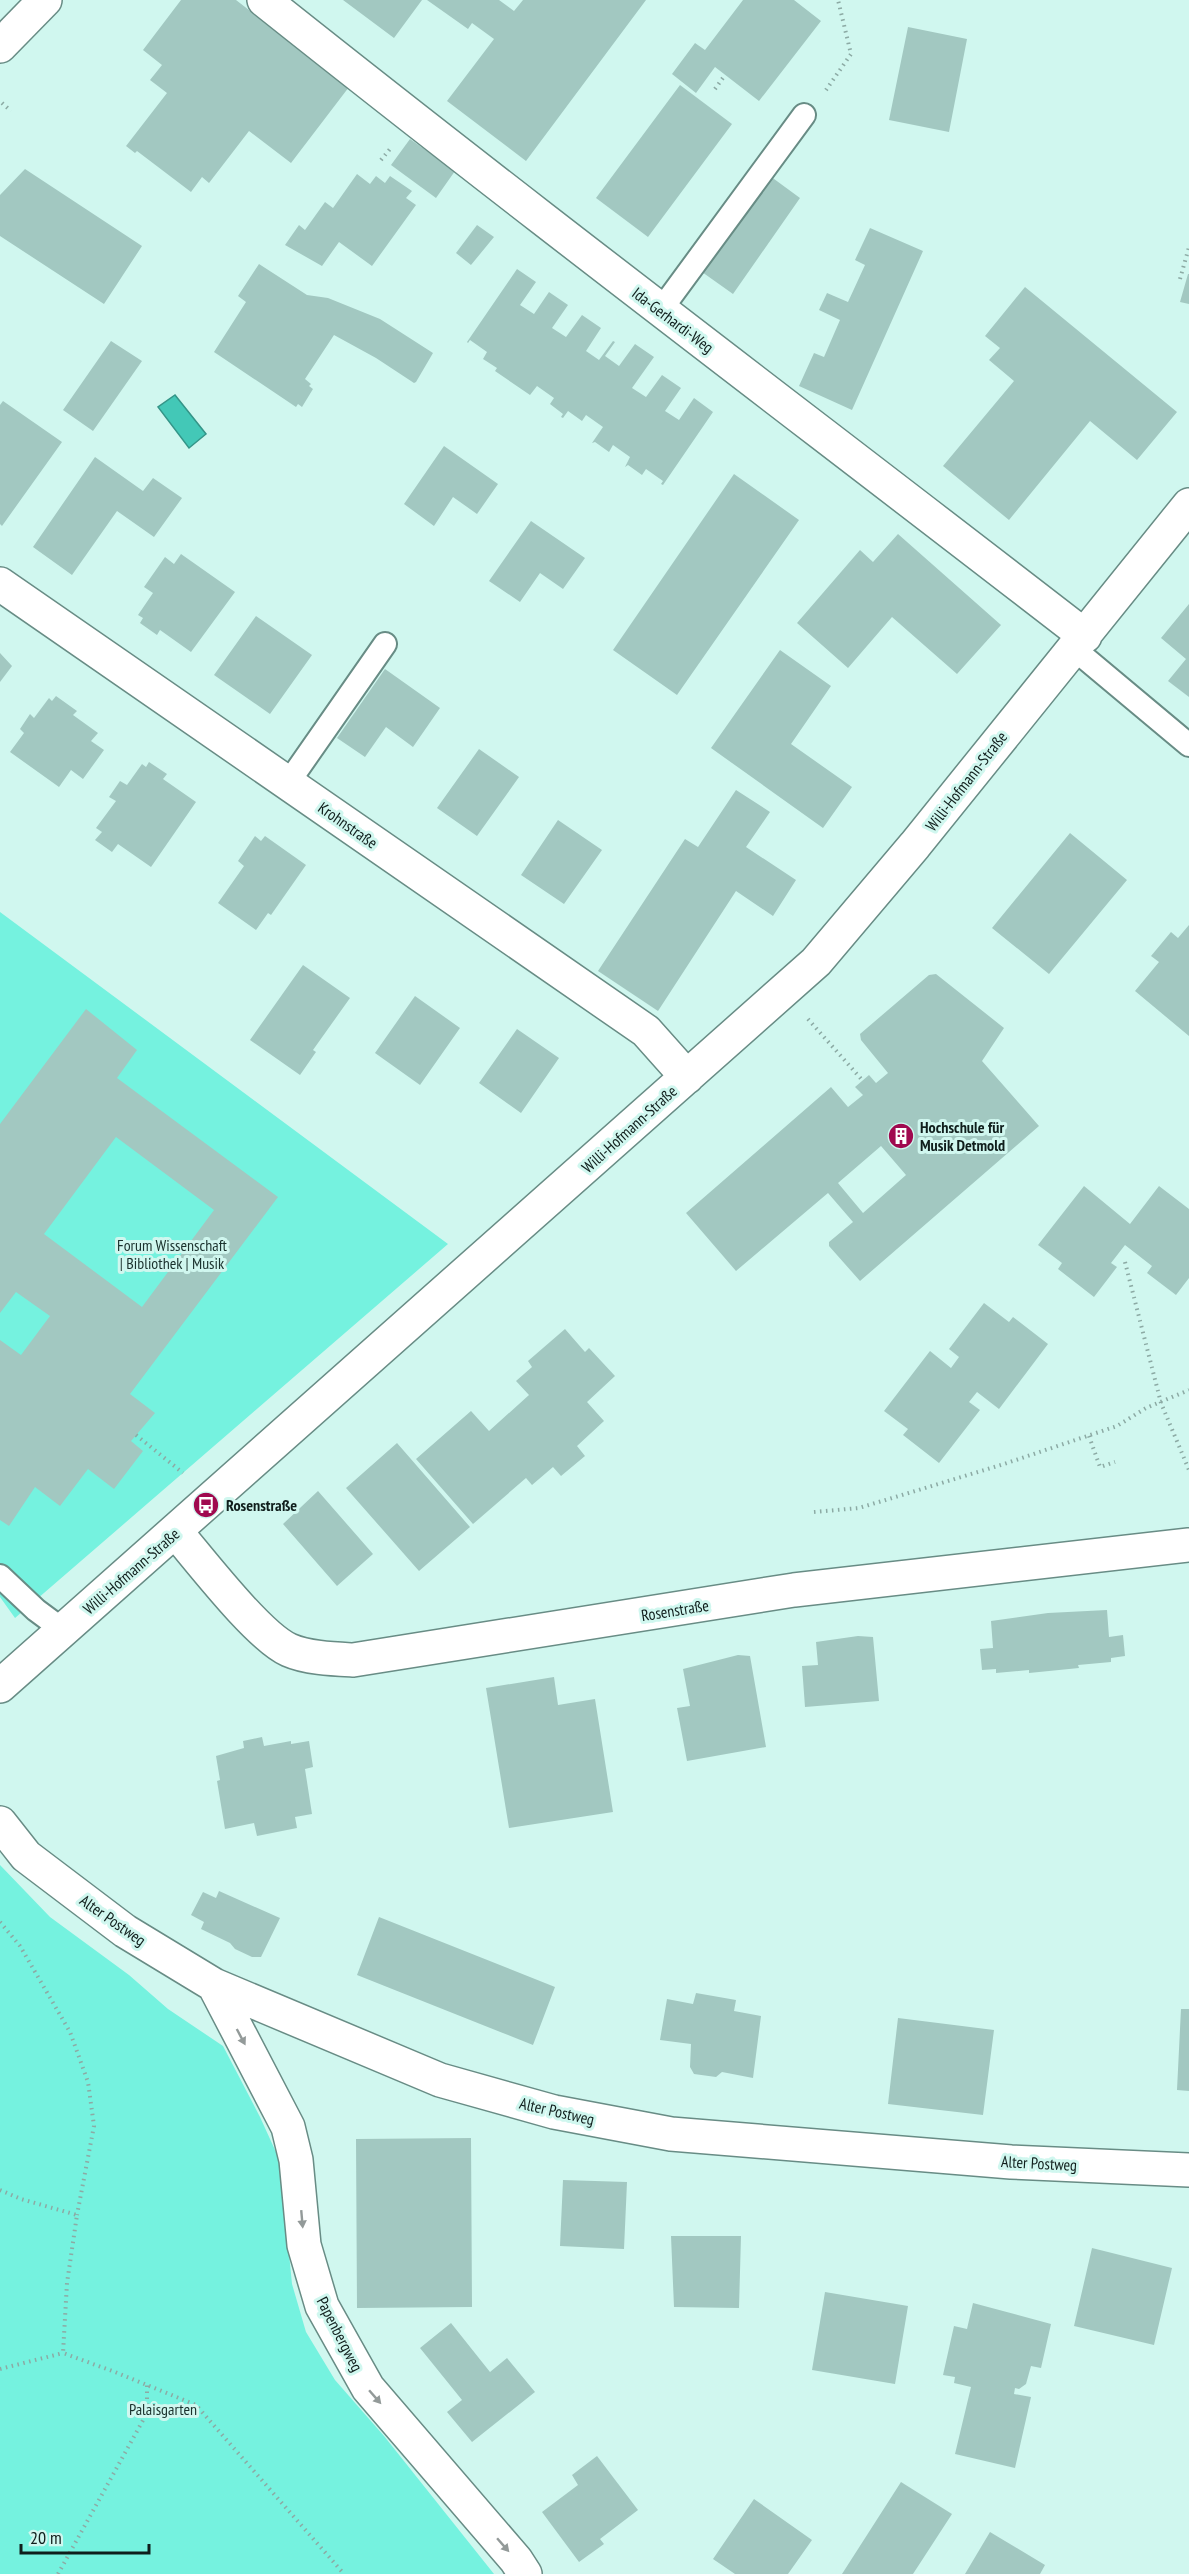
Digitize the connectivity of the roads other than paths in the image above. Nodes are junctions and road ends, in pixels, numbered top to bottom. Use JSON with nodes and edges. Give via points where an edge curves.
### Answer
{"nodes":[{"id":1,"x":45,"y":0,"type":"edge"},
{"id":2,"x":264,"y":0,"type":"edge"},
{"id":3,"x":0,"y":46,"type":"edge"},
{"id":4,"x":804,"y":115,"type":"road end"},
{"id":5,"x":660,"y":311,"type":"junction"},
{"id":6,"x":1189,"y":505,"type":"edge"},
{"id":7,"x":0,"y":584,"type":"edge"},
{"id":8,"x":1079,"y":642,"type":"junction"},
{"id":9,"x":385,"y":644,"type":"dead end"},
{"id":10,"x":1189,"y":745,"type":"edge"},
{"id":11,"x":288,"y":783,"type":"junction"},
{"id":12,"x":687,"y":1077,"type":"junction"},
{"id":13,"x":176,"y":1532,"type":"junction"},
{"id":14,"x":1189,"y":1545,"type":"edge"},
{"id":15,"x":0,"y":1576,"type":"edge"},
{"id":16,"x":63,"y":1630,"type":"junction"},
{"id":17,"x":0,"y":1686,"type":"edge"},
{"id":18,"x":0,"y":1823,"type":"edge"},
{"id":19,"x":214,"y":1985,"type":"junction"},
{"id":20,"x":1189,"y":2170,"type":"edge"},
{"id":21,"x":525,"y":2574,"type":"edge"}],
"edges":[{"from":1,"to":3,"type":"street"},
{"from":2,"to":5,"type":"street","name":"Ida-Gerhardi-Weg"},
{"from":4,"to":5,"type":"lane"},
{"from":5,"to":8,"type":"street","name":"Ida-Gerhardi-Weg","via":[[866,466]]},
{"from":6,"to":8,"type":"street","name":"Willi-Hofmann-Straße"},
{"from":7,"to":11,"type":"street","name":"Krohnstraße"},
{"from":8,"to":10,"type":"lane"},
{"from":8,"to":12,"type":"street","name":"Willi-Hofmann-Straße","via":[[816,962]]},
{"from":9,"to":11,"type":"lane"},
{"from":11,"to":12,"type":"street","name":"Krohnstraße","via":[[646,1031]]},
{"from":12,"to":13,"type":"street","name":"Willi-Hofmann-Straße"},
{"from":13,"to":14,"type":"street","name":"Rosenstraße","via":[[259,1627],[288,1650],[353,1660],[794,1590]]},
{"from":13,"to":16,"type":"street","name":"Willi-Hofmann-Straße"},
{"from":15,"to":16,"type":"lane"},
{"from":16,"to":17,"type":"street","name":"Willi-Hofmann-Straße"},
{"from":18,"to":19,"type":"street","name":"Alter Postweg","via":[[26,1856],[124,1931]]},
{"from":19,"to":20,"type":"street","name":"Alter Postweg","via":[[440,2080],[554,2112],[671,2134],[1011,2162]]},
{"from":19,"to":21,"type":"street","name":"Papenbergweg","one_way":true,"via":[[288,2127],[296,2160],[304,2245],[322,2306],[368,2388]]}]}
